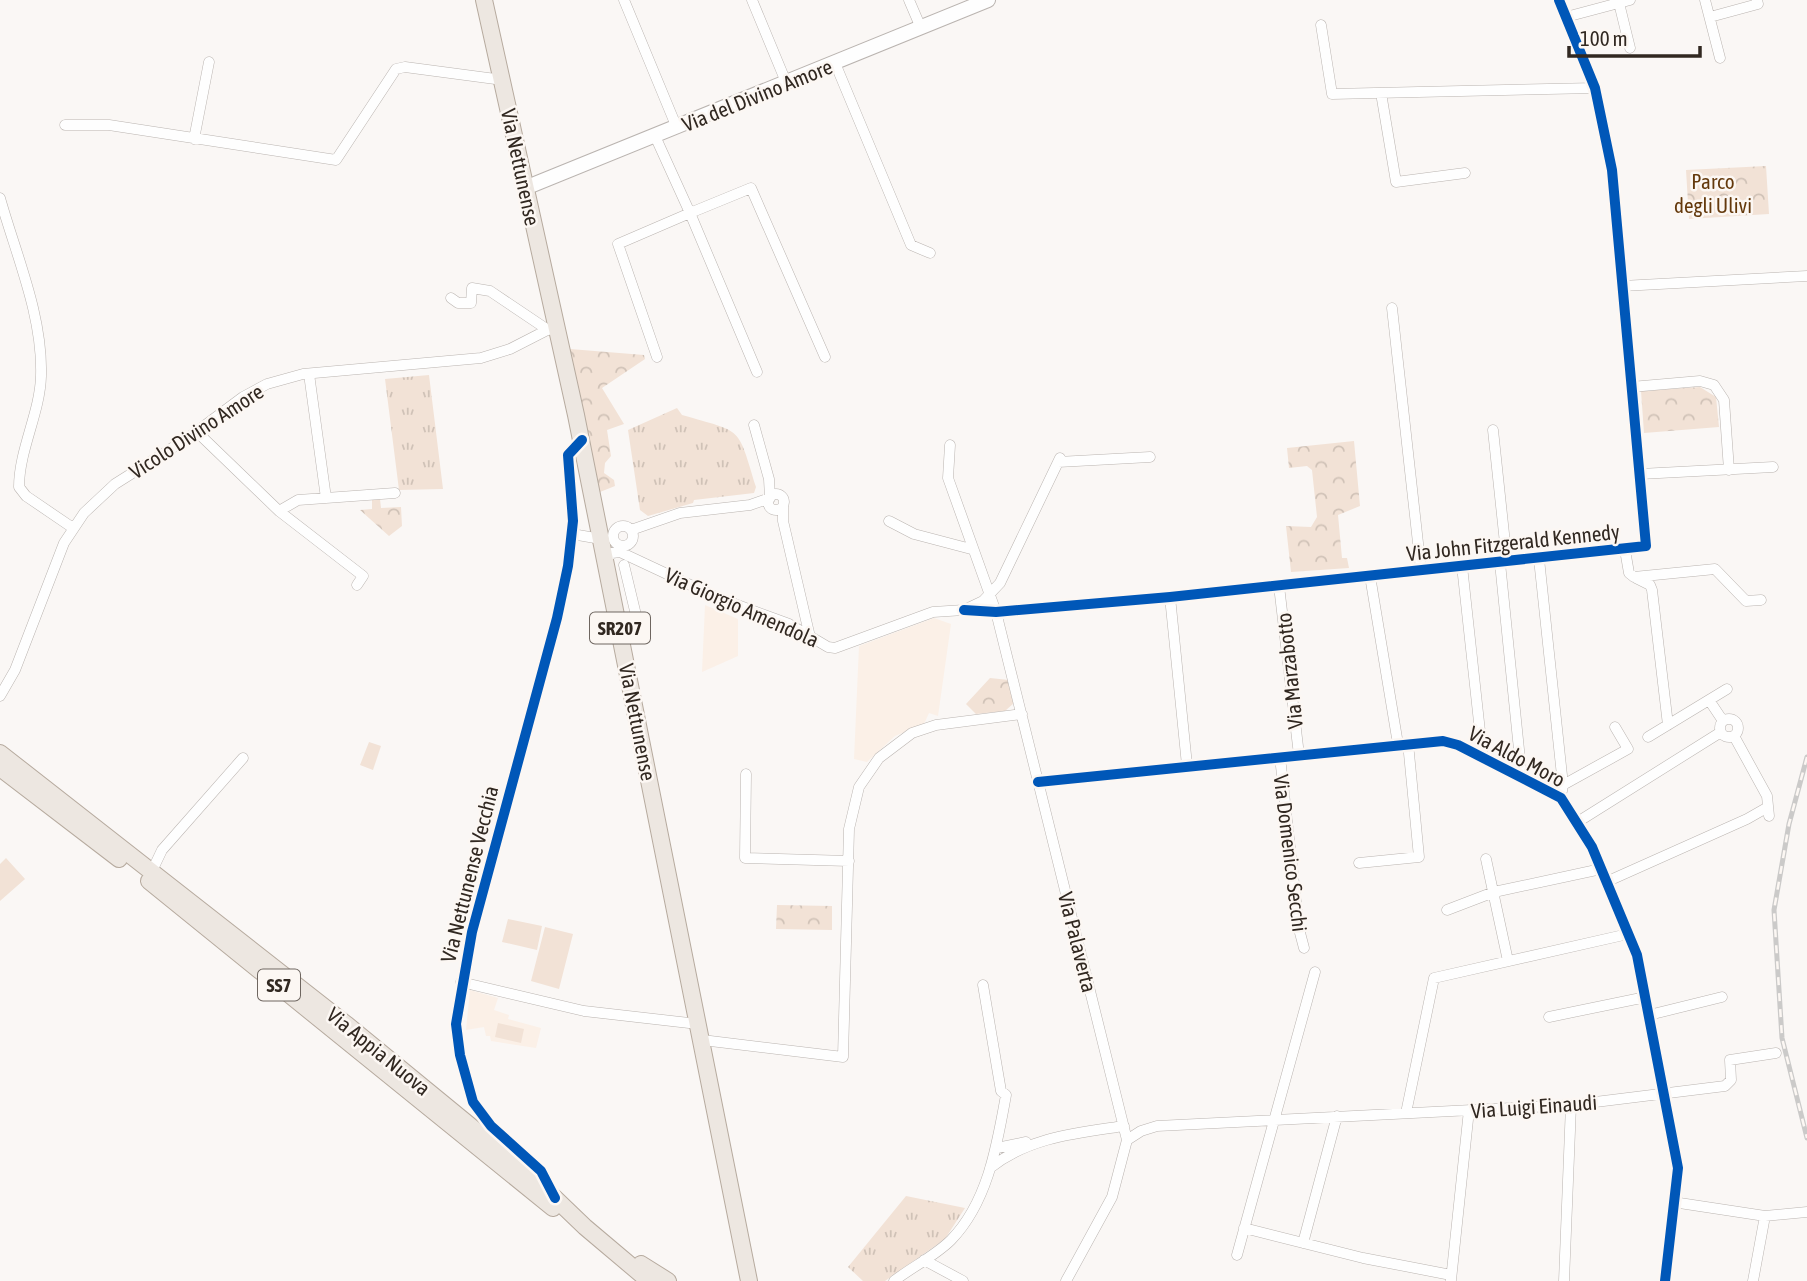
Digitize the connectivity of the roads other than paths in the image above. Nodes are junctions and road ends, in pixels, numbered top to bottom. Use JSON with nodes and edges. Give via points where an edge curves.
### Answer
{"nodes":[{"id":1,"x":484,"y":0,"type":"edge"},
{"id":2,"x":624,"y":0,"type":"edge"},
{"id":3,"x":752,"y":0,"type":"edge"},
{"id":4,"x":909,"y":0,"type":"edge"},
{"id":5,"x":988,"y":0,"type":"edge"},
{"id":6,"x":1559,"y":0,"type":"edge"},
{"id":7,"x":1630,"y":0,"type":"edge"},
{"id":8,"x":1705,"y":0,"type":"edge"},
{"id":9,"x":1757,"y":0,"type":"edge"},
{"id":10,"x":1619,"y":3,"type":"junction"},
{"id":11,"x":1566,"y":17,"type":"junction"},
{"id":12,"x":1710,"y":17,"type":"junction"},
{"id":13,"x":1321,"y":26,"type":"dead end"},
{"id":14,"x":920,"y":28,"type":"junction"},
{"id":15,"x":1630,"y":48,"type":"dead end"},
{"id":16,"x":1720,"y":58,"type":"dead end"},
{"id":17,"x":209,"y":62,"type":"dead end"},
{"id":18,"x":835,"y":63,"type":"junction"},
{"id":19,"x":503,"y":80,"type":"junction"},
{"id":20,"x":786,"y":82,"type":"junction"},
{"id":21,"x":1595,"y":88,"type":"junction"},
{"id":22,"x":1381,"y":93,"type":"junction"},
{"id":23,"x":65,"y":125,"type":"dead end"},
{"id":24,"x":677,"y":128,"type":"junction"},
{"id":25,"x":655,"y":136,"type":"junction"},
{"id":26,"x":194,"y":139,"type":"junction"},
{"id":27,"x":1465,"y":173,"type":"dead end"},
{"id":28,"x":525,"y":188,"type":"junction"},
{"id":29,"x":0,"y":198,"type":"edge"},
{"id":30,"x":690,"y":213,"type":"junction"},
{"id":31,"x":930,"y":253,"type":"dead end"},
{"id":32,"x":1807,"y":276,"type":"edge"},
{"id":33,"x":1622,"y":286,"type":"junction"},
{"id":34,"x":451,"y":298,"type":"dead end"},
{"id":35,"x":1392,"y":308,"type":"dead end"},
{"id":36,"x":552,"y":328,"type":"junction"},
{"id":37,"x":657,"y":357,"type":"dead end"},
{"id":38,"x":825,"y":358,"type":"dead end"},
{"id":39,"x":757,"y":372,"type":"dead end"},
{"id":40,"x":309,"y":374,"type":"junction"},
{"id":41,"x":1631,"y":387,"type":"junction"},
{"id":42,"x":754,"y":425,"type":"dead end"},
{"id":43,"x":1493,"y":430,"type":"dead end"},
{"id":44,"x":197,"y":432,"type":"junction"},
{"id":45,"x":582,"y":440,"type":"junction"},
{"id":46,"x":950,"y":445,"type":"dead end"},
{"id":47,"x":1150,"y":457,"type":"dead end"},
{"id":48,"x":1773,"y":467,"type":"dead end"},
{"id":49,"x":1729,"y":470,"type":"junction"},
{"id":50,"x":1640,"y":474,"type":"junction"},
{"id":51,"x":395,"y":493,"type":"dead end"},
{"id":52,"x":326,"y":498,"type":"junction"},
{"id":53,"x":775,"y":503,"type":"junction"},
{"id":54,"x":279,"y":511,"type":"junction"},
{"id":55,"x":888,"y":521,"type":"dead end"},
{"id":56,"x":620,"y":526,"type":"junction"},
{"id":57,"x":73,"y":528,"type":"junction"},
{"id":58,"x":631,"y":530,"type":"junction"},
{"id":59,"x":572,"y":534,"type":"junction"},
{"id":60,"x":600,"y":534,"type":"junction"},
{"id":61,"x":971,"y":548,"type":"junction"},
{"id":62,"x":1625,"y":550,"type":"junction"},
{"id":63,"x":1539,"y":559,"type":"junction"},
{"id":64,"x":605,"y":562,"type":"junction"},
{"id":65,"x":1503,"y":562,"type":"junction"},
{"id":66,"x":624,"y":565,"type":"dead end"},
{"id":67,"x":1462,"y":566,"type":"junction"},
{"id":68,"x":1421,"y":570,"type":"junction"},
{"id":69,"x":1370,"y":576,"type":"junction"},
{"id":70,"x":1634,"y":577,"type":"junction"},
{"id":71,"x":357,"y":585,"type":"dead end"},
{"id":72,"x":1279,"y":586,"type":"junction"},
{"id":73,"x":990,"y":594,"type":"junction"},
{"id":74,"x":1170,"y":597,"type":"junction"},
{"id":75,"x":1760,"y":600,"type":"dead end"},
{"id":76,"x":964,"y":610,"type":"junction"},
{"id":77,"x":996,"y":612,"type":"junction"},
{"id":78,"x":620,"y":626,"type":"junction"},
{"id":79,"x":810,"y":636,"type":"junction"},
{"id":80,"x":1727,"y":689,"type":"dead end"},
{"id":81,"x":0,"y":696,"type":"edge"},
{"id":82,"x":1710,"y":700,"type":"junction"},
{"id":83,"x":1022,"y":714,"type":"junction"},
{"id":84,"x":1668,"y":725,"type":"junction"},
{"id":85,"x":1615,"y":727,"type":"dead end"},
{"id":86,"x":1722,"y":727,"type":"junction"},
{"id":87,"x":1734,"y":736,"type":"junction"},
{"id":88,"x":1648,"y":737,"type":"dead end"},
{"id":89,"x":1403,"y":743,"type":"junction"},
{"id":90,"x":0,"y":753,"type":"edge"},
{"id":91,"x":1299,"y":755,"type":"junction"},
{"id":92,"x":1280,"y":757,"type":"junction"},
{"id":93,"x":243,"y":758,"type":"dead end"},
{"id":94,"x":1483,"y":759,"type":"junction"},
{"id":95,"x":1187,"y":765,"type":"junction"},
{"id":96,"x":0,"y":768,"type":"edge"},
{"id":97,"x":746,"y":774,"type":"dead end"},
{"id":98,"x":1522,"y":779,"type":"junction"},
{"id":99,"x":1038,"y":782,"type":"junction"},
{"id":100,"x":1563,"y":785,"type":"junction"},
{"id":101,"x":1561,"y":798,"type":"junction"},
{"id":102,"x":1576,"y":823,"type":"junction"},
{"id":103,"x":1486,"y":859,"type":"dead end"},
{"id":104,"x":849,"y":861,"type":"junction"},
{"id":105,"x":1359,"y":863,"type":"dead end"},
{"id":106,"x":1601,"y":869,"type":"junction"},
{"id":107,"x":152,"y":871,"type":"junction"},
{"id":108,"x":1606,"y":882,"type":"junction"},
{"id":109,"x":1494,"y":892,"type":"junction"},
{"id":110,"x":1447,"y":910,"type":"dead end"},
{"id":111,"x":1628,"y":934,"type":"junction"},
{"id":112,"x":1304,"y":948,"type":"dead end"},
{"id":113,"x":1508,"y":961,"type":"junction"},
{"id":114,"x":1315,"y":972,"type":"dead end"},
{"id":115,"x":461,"y":982,"type":"junction"},
{"id":116,"x":983,"y":985,"type":"dead end"},
{"id":117,"x":1646,"y":997,"type":"junction"},
{"id":118,"x":1722,"y":997,"type":"dead end"},
{"id":119,"x":1649,"y":1015,"type":"junction"},
{"id":120,"x":1549,"y":1017,"type":"dead end"},
{"id":121,"x":698,"y":1024,"type":"junction"},
{"id":122,"x":702,"y":1040,"type":"junction"},
{"id":123,"x":1776,"y":1053,"type":"dead end"},
{"id":124,"x":1662,"y":1094,"type":"junction"},
{"id":125,"x":1571,"y":1105,"type":"junction"},
{"id":126,"x":1469,"y":1110,"type":"junction"},
{"id":127,"x":1406,"y":1113,"type":"junction"},
{"id":128,"x":1337,"y":1116,"type":"junction"},
{"id":129,"x":1274,"y":1120,"type":"junction"},
{"id":130,"x":1124,"y":1126,"type":"junction"},
{"id":131,"x":1128,"y":1140,"type":"junction"},
{"id":132,"x":1037,"y":1142,"type":"junction"},
{"id":133,"x":997,"y":1148,"type":"junction"},
{"id":134,"x":990,"y":1168,"type":"junction"},
{"id":135,"x":555,"y":1198,"type":"junction"},
{"id":136,"x":1672,"y":1202,"type":"junction"},
{"id":137,"x":1807,"y":1212,"type":"edge"},
{"id":138,"x":1765,"y":1216,"type":"junction"},
{"id":139,"x":585,"y":1227,"type":"junction"},
{"id":140,"x":1244,"y":1228,"type":"junction"},
{"id":141,"x":602,"y":1242,"type":"junction"},
{"id":142,"x":1303,"y":1243,"type":"junction"},
{"id":143,"x":1237,"y":1255,"type":"dead end"},
{"id":144,"x":746,"y":1258,"type":"junction"},
{"id":145,"x":924,"y":1260,"type":"junction"},
{"id":146,"x":1451,"y":1278,"type":"edge"},
{"id":147,"x":649,"y":1281,"type":"edge"},
{"id":148,"x":667,"y":1281,"type":"edge"},
{"id":149,"x":744,"y":1281,"type":"edge"},
{"id":150,"x":749,"y":1281,"type":"edge"},
{"id":151,"x":894,"y":1281,"type":"edge"},
{"id":152,"x":963,"y":1281,"type":"edge"},
{"id":153,"x":1066,"y":1281,"type":"edge"},
{"id":154,"x":1564,"y":1281,"type":"edge"},
{"id":155,"x":1665,"y":1281,"type":"edge"},
{"id":156,"x":1753,"y":1281,"type":"edge"}],
"edges":[{"from":1,"to":19,"type":"main road","name":"Via Nettunense","number":"SR207"},
{"from":2,"to":24,"type":"street"},
{"from":3,"to":20,"type":"street"},
{"from":4,"to":14,"type":"street"},
{"from":5,"to":14,"type":"main road","name":"Via del Divino Amore"},
{"from":6,"to":11,"type":"street","name":"Via John Fitzgerald Kennedy"},
{"from":7,"to":10,"type":"street"},
{"from":8,"to":12,"type":"street"},
{"from":9,"to":12,"type":"street","via":[[1758,4]]},
{"from":10,"to":11,"type":"street"},
{"from":10,"to":15,"type":"street"},
{"from":11,"to":21,"type":"street","name":"Via John Fitzgerald Kennedy"},
{"from":12,"to":16,"type":"street"},
{"from":13,"to":22,"type":"street","via":[[1332,94]]},
{"from":14,"to":18,"type":"main road","name":"Via del Divino Amore"},
{"from":17,"to":26,"type":"street"},
{"from":18,"to":20,"type":"main road","name":"Via del Divino Amore"},
{"from":18,"to":31,"type":"street","via":[[911,245]]},
{"from":19,"to":26,"type":"street","via":[[396,69],[336,160]]},
{"from":19,"to":28,"type":"main road","name":"Via Nettunense","number":"SR207"},
{"from":20,"to":24,"type":"main road","name":"Via del Divino Amore"},
{"from":21,"to":22,"type":"street"},
{"from":21,"to":33,"type":"street","name":"Via John Fitzgerald Kennedy","via":[[1612,170]]},
{"from":22,"to":27,"type":"street","via":[[1396,182]]},
{"from":23,"to":26,"type":"street","via":[[109,125]]},
{"from":24,"to":25,"type":"main road","name":"Via del Divino Amore"},
{"from":25,"to":28,"type":"main road","name":"Via del Divino Amore"},
{"from":25,"to":30,"type":"street"},
{"from":28,"to":36,"type":"main road","name":"Via Nettunense","number":"SR207"},
{"from":29,"to":57,"type":"street","via":[[32,307],[40,364],[19,487]]},
{"from":30,"to":37,"type":"street","via":[[618,244]]},
{"from":30,"to":38,"type":"street","via":[[751,188]]},
{"from":30,"to":39,"type":"street"},
{"from":32,"to":33,"type":"street"},
{"from":33,"to":41,"type":"street","name":"Via John Fitzgerald Kennedy"},
{"from":34,"to":36,"type":"street","via":[[471,303],[472,288],[490,291]]},
{"from":35,"to":68,"type":"street","name":"Via John Fitzgerald Kennedy"},
{"from":36,"to":40,"type":"street","name":"Vicolo Divino Amore","via":[[481,358]]},
{"from":36,"to":45,"type":"main road","name":"Via Nettunense","number":"SR207"},
{"from":40,"to":44,"type":"street","name":"Vicolo Divino Amore","via":[[260,387]]},
{"from":40,"to":52,"type":"street"},
{"from":41,"to":49,"type":"street","via":[[1700,381],[1714,385],[1724,400]]},
{"from":41,"to":50,"type":"street","name":"Via John Fitzgerald Kennedy"},
{"from":42,"to":53,"type":"street"},
{"from":43,"to":65,"type":"street","name":"Via John Fitzgerald Kennedy"},
{"from":44,"to":54,"type":"street"},
{"from":44,"to":57,"type":"street","name":"Vicolo Divino Amore","via":[[115,484]]},
{"from":45,"to":59,"type":"street","name":"Via Nettunense Vecchia","via":[[568,455]]},
{"from":45,"to":60,"type":"main road","name":"Via Nettunense","number":"SR207"},
{"from":46,"to":61,"type":"street","name":"Via Palaverta","via":[[946,473]]},
{"from":47,"to":73,"type":"street","via":[[1059,460],[1000,583]]},
{"from":48,"to":49,"type":"street"},
{"from":49,"to":50,"type":"street"},
{"from":50,"to":62,"type":"street","name":"Via John Fitzgerald Kennedy","via":[[1646,546]]},
{"from":51,"to":52,"type":"street"},
{"from":52,"to":54,"type":"street","via":[[298,500]]},
{"from":53,"to":58,"type":"street","via":[[680,513]]},
{"from":53,"to":79,"type":"street"},
{"from":54,"to":71,"type":"street","via":[[363,576]]},
{"from":55,"to":61,"type":"street","via":[[914,534]]},
{"from":56,"to":58,"type":"street"},
{"from":56,"to":58,"type":"street","via":[[612,536],[621,546],[632,540]]},
{"from":56,"to":60,"type":"street"},
{"from":57,"to":81,"type":"street","name":"Vicolo Divino Amore"},
{"from":59,"to":60,"type":"street"},
{"from":59,"to":115,"type":"street","name":"Via Nettunense Vecchia","via":[[557,618]]},
{"from":60,"to":64,"type":"main road","name":"Via Nettunense","number":"SR207"},
{"from":61,"to":73,"type":"street","name":"Via Palaverta"},
{"from":62,"to":63,"type":"street","name":"Via John Fitzgerald Kennedy"},
{"from":62,"to":70,"type":"street","name":"Via John Fitzgerald Kennedy"},
{"from":63,"to":65,"type":"street","name":"Via John Fitzgerald Kennedy"},
{"from":63,"to":100,"type":"street","name":"Via John Fitzgerald Kennedy"},
{"from":64,"to":78,"type":"main road","name":"Via Nettunense","number":"SR207"},
{"from":64,"to":79,"type":"street","name":"Via Giorgio Amendola","via":[[612,553],[620,552]]},
{"from":65,"to":67,"type":"street","name":"Via John Fitzgerald Kennedy"},
{"from":65,"to":98,"type":"street"},
{"from":66,"to":78,"type":"street","via":[[636,615]]},
{"from":67,"to":68,"type":"street","name":"Via John Fitzgerald Kennedy"},
{"from":67,"to":94,"type":"street"},
{"from":68,"to":69,"type":"street","name":"Via John Fitzgerald Kennedy"},
{"from":69,"to":72,"type":"street","name":"Via John Fitzgerald Kennedy"},
{"from":69,"to":89,"type":"street"},
{"from":70,"to":75,"type":"street","via":[[1715,569],[1746,601]]},
{"from":70,"to":84,"type":"street","via":[[1652,590]]},
{"from":72,"to":74,"type":"street","name":"Via John Fitzgerald Kennedy"},
{"from":72,"to":91,"type":"street","name":"Via Marzabotto"},
{"from":73,"to":76,"type":"street","name":"Via Giorgio Amendola"},
{"from":73,"to":77,"type":"street","name":"Via Palaverta"},
{"from":74,"to":77,"type":"street","name":"Via John Fitzgerald Kennedy"},
{"from":74,"to":95,"type":"street"},
{"from":76,"to":77,"type":"street","name":"Via Giorgio Amendola"},
{"from":76,"to":79,"type":"street","name":"Via Giorgio Amendola","via":[[933,612],[835,648]]},
{"from":77,"to":83,"type":"street","name":"Via Palaverta"},
{"from":78,"to":121,"type":"main road","name":"Via Nettunense","number":"SR207"},
{"from":80,"to":82,"type":"street"},
{"from":82,"to":84,"type":"street"},
{"from":82,"to":86,"type":"street"},
{"from":83,"to":99,"type":"street","name":"Via Palaverta"},
{"from":83,"to":104,"type":"street","via":[[936,725],[895,743],[859,787],[850,817]]},
{"from":84,"to":88,"type":"street"},
{"from":85,"to":100,"type":"street","name":"Via Aldo Moro","via":[[1628,749]]},
{"from":86,"to":87,"type":"street","via":[[1728,737]]},
{"from":86,"to":87,"type":"street","via":[[1732,720],[1737,723]]},
{"from":86,"to":102,"type":"street"},
{"from":87,"to":108,"type":"street","via":[[1767,796],[1769,811]]},
{"from":89,"to":91,"type":"street","name":"Via Aldo Moro"},
{"from":89,"to":94,"type":"street","name":"Via Aldo Moro","via":[[1450,742]]},
{"from":89,"to":105,"type":"street","via":[[1419,857]]},
{"from":90,"to":107,"type":"main road","name":"Via Appia Nuova","number":"SS7"},
{"from":91,"to":92,"type":"street","name":"Via Aldo Moro"},
{"from":92,"to":95,"type":"street","name":"Via Aldo Moro"},
{"from":92,"to":112,"type":"street","name":"Via Domenico Secchi","via":[[1298,929]]},
{"from":93,"to":107,"type":"street","via":[[162,850]]},
{"from":94,"to":98,"type":"street","name":"Via Aldo Moro"},
{"from":95,"to":99,"type":"street","name":"Via Aldo Moro"},
{"from":96,"to":139,"type":"main road","name":"Via Appia Nuova","number":"SS7","via":[[180,906],[553,1208]]},
{"from":97,"to":104,"type":"street","via":[[745,859]]},
{"from":98,"to":101,"type":"street","name":"Via Aldo Moro"},
{"from":99,"to":130,"type":"street","name":"Via Palaverta"},
{"from":100,"to":101,"type":"street","name":"Via Aldo Moro"},
{"from":101,"to":102,"type":"street","name":"Via Aldo Moro"},
{"from":102,"to":106,"type":"street","name":"Via Aldo Moro"},
{"from":103,"to":109,"type":"street"},
{"from":104,"to":122,"type":"street","via":[[843,1057]]},
{"from":106,"to":108,"type":"street","name":"Via Aldo Moro"},
{"from":106,"to":109,"type":"street"},
{"from":107,"to":135,"type":"main road","name":"Via Appia Nuova","number":"SS7","via":[[356,1032]]},
{"from":108,"to":111,"type":"street","name":"Via Aldo Moro"},
{"from":109,"to":110,"type":"street"},
{"from":109,"to":113,"type":"street"},
{"from":111,"to":113,"type":"street"},
{"from":111,"to":117,"type":"street","name":"Via Aldo Moro"},
{"from":113,"to":127,"type":"street","via":[[1434,978]]},
{"from":114,"to":129,"type":"street"},
{"from":115,"to":121,"type":"street","via":[[584,1011]]},
{"from":115,"to":135,"type":"street","name":"Via Nettunense Vecchia","via":[[456,1024],[473,1102],[491,1126],[541,1171]]},
{"from":116,"to":133,"type":"street","via":[[1001,1091],[1006,1096]]},
{"from":117,"to":119,"type":"street","name":"Via Aldo Moro"},
{"from":117,"to":120,"type":"street"},
{"from":118,"to":119,"type":"street"},
{"from":119,"to":124,"type":"street","name":"Via Aldo Moro"},
{"from":121,"to":122,"type":"main road","name":"Via Nettunense","number":"SR207"},
{"from":122,"to":144,"type":"main road","name":"Via Nettunense","number":"SR207"},
{"from":123,"to":124,"type":"street","via":[[1730,1060],[1727,1085]]},
{"from":124,"to":125,"type":"street","name":"Via Luigi Einaudi"},
{"from":124,"to":136,"type":"street","name":"Via Aldo Moro","via":[[1678,1168]]},
{"from":125,"to":126,"type":"street","name":"Via Luigi Einaudi"},
{"from":125,"to":154,"type":"street"},
{"from":126,"to":127,"type":"street","name":"Via Luigi Einaudi"},
{"from":126,"to":146,"type":"street"},
{"from":127,"to":128,"type":"street","name":"Via Luigi Einaudi"},
{"from":128,"to":129,"type":"street","name":"Via Luigi Einaudi"},
{"from":128,"to":142,"type":"street"},
{"from":129,"to":131,"type":"street","name":"Via Luigi Einaudi","via":[[1157,1126]]},
{"from":129,"to":140,"type":"street"},
{"from":130,"to":131,"type":"street","name":"Via Palaverta"},
{"from":130,"to":132,"type":"street"},
{"from":131,"to":153,"type":"street","via":[[1112,1196]]},
{"from":132,"to":133,"type":"street"},
{"from":132,"to":134,"type":"street"},
{"from":133,"to":134,"type":"street"},
{"from":134,"to":145,"type":"street","via":[[982,1193],[951,1240]]},
{"from":135,"to":139,"type":"main road","name":"Via Appia Nuova","number":"SS7"},
{"from":136,"to":138,"type":"street"},
{"from":136,"to":155,"type":"street","name":"Via Aldo Moro"},
{"from":137,"to":138,"type":"street"},
{"from":138,"to":156,"type":"street"},
{"from":139,"to":141,"type":"main road","name":"Via Appia Nuova","number":"SS7"},
{"from":140,"to":142,"type":"street"},
{"from":140,"to":143,"type":"street"},
{"from":141,"to":147,"type":"main road","name":"Via Appia Nuova","number":"SS7"},
{"from":141,"to":148,"type":"main road"},
{"from":142,"to":146,"type":"street"},
{"from":144,"to":149,"type":"main road"},
{"from":144,"to":150,"type":"main road","name":"Via Nettunense"},
{"from":145,"to":151,"type":"street"},
{"from":145,"to":152,"type":"street"}]}
